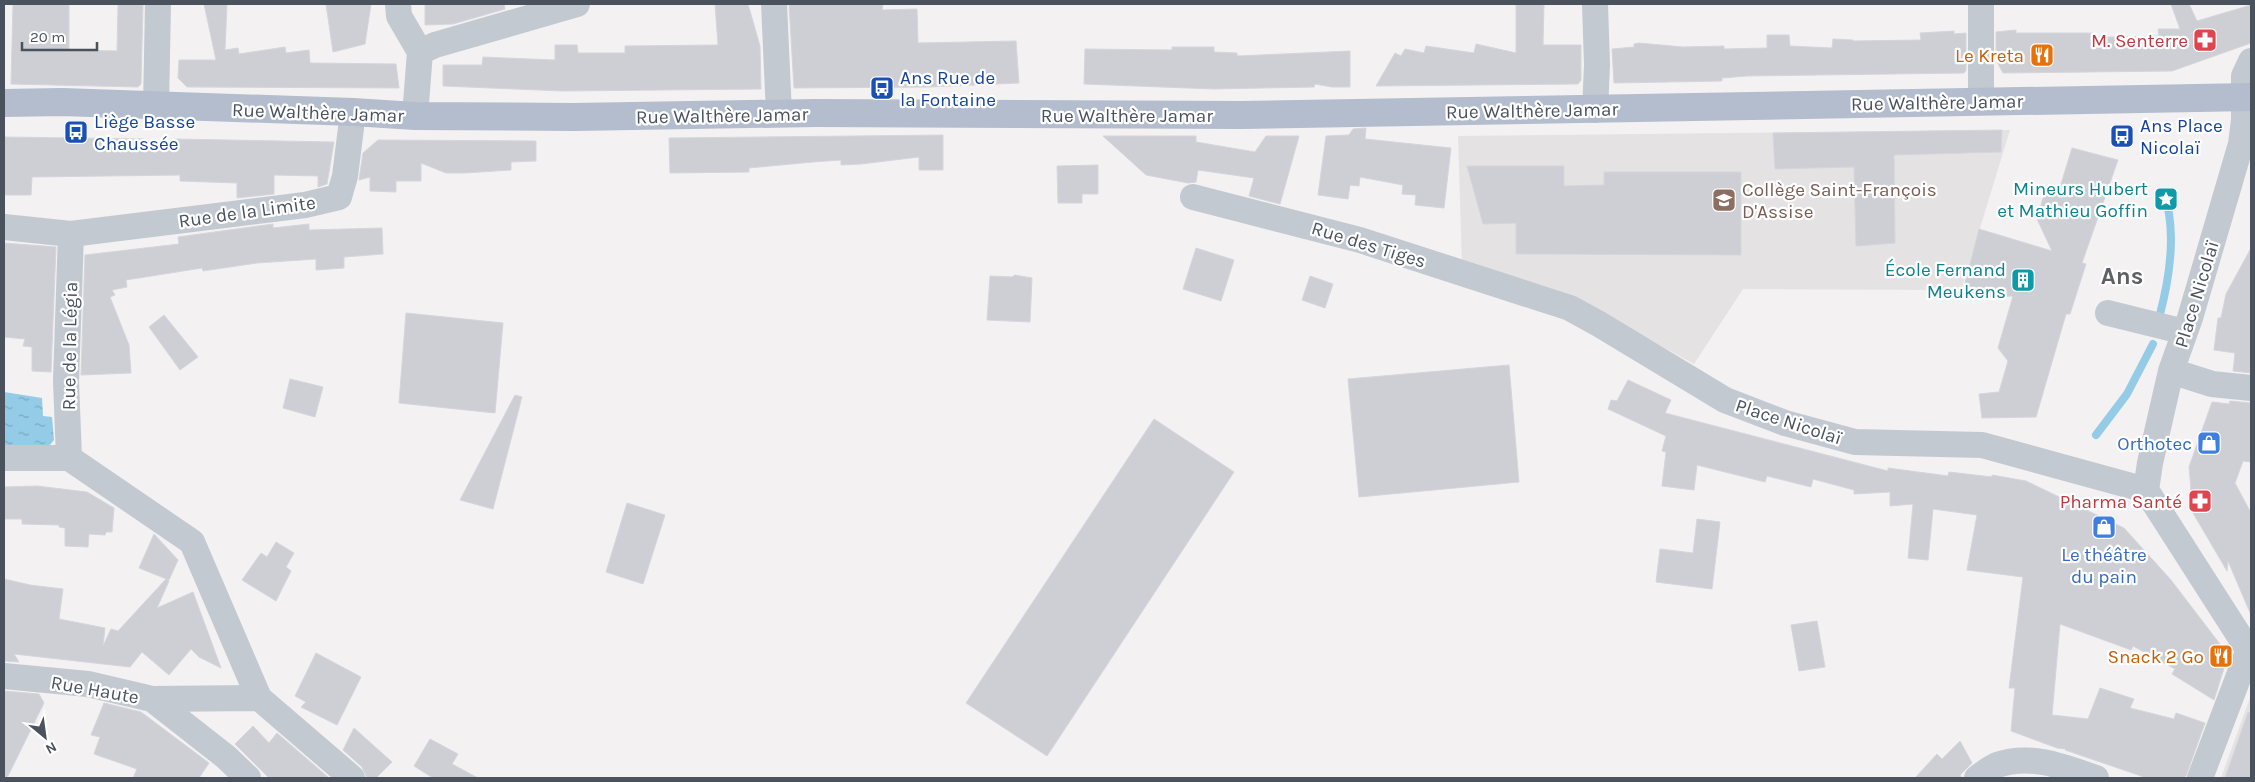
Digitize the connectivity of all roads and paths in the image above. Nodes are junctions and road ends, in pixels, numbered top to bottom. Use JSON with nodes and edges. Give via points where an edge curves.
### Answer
{"nodes":[{"id":1,"x":158,"y":4,"type":"edge"},
{"id":2,"x":398,"y":4,"type":"edge"},
{"id":3,"x":577,"y":4,"type":"edge"},
{"id":4,"x":774,"y":4,"type":"edge"},
{"id":5,"x":1595,"y":4,"type":"edge"},
{"id":6,"x":1981,"y":4,"type":"edge"},
{"id":7,"x":420,"y":52,"type":"junction"},
{"id":8,"x":2251,"y":61,"type":"edge"},
{"id":9,"x":2248,"y":98,"type":"edge"},
{"id":10,"x":1981,"y":101,"type":"junction"},
{"id":11,"x":4,"y":103,"type":"edge"},
{"id":12,"x":156,"y":106,"type":"junction"},
{"id":13,"x":1595,"y":110,"type":"junction"},
{"id":14,"x":353,"y":112,"type":"junction"},
{"id":15,"x":779,"y":114,"type":"junction"},
{"id":16,"x":416,"y":116,"type":"junction"},
{"id":17,"x":1193,"y":197,"type":"dead end"},
{"id":18,"x":4,"y":227,"type":"edge"},
{"id":19,"x":71,"y":234,"type":"junction"},
{"id":20,"x":1542,"y":298,"type":"joint"},
{"id":21,"x":2108,"y":313,"type":"dead end"},
{"id":22,"x":2185,"y":332,"type":"junction"},
{"id":23,"x":2171,"y":371,"type":"junction"},
{"id":24,"x":2251,"y":388,"type":"edge"},
{"id":25,"x":4,"y":458,"type":"edge"},
{"id":26,"x":69,"y":458,"type":"junction"},
{"id":27,"x":2146,"y":490,"type":"junction"},
{"id":28,"x":2250,"y":653,"type":"edge"},
{"id":29,"x":4,"y":676,"type":"edge"},
{"id":30,"x":260,"y":698,"type":"junction"},
{"id":31,"x":152,"y":699,"type":"junction"},
{"id":32,"x":248,"y":778,"type":"edge"},
{"id":33,"x":352,"y":778,"type":"edge"},
{"id":34,"x":1977,"y":778,"type":"edge"},
{"id":35,"x":2096,"y":778,"type":"edge"},
{"id":36,"x":2200,"y":778,"type":"edge"}],
"edges":[{"from":1,"to":12,"type":"street"},
{"from":2,"to":7,"type":"street","via":[[399,16]]},
{"from":3,"to":7,"type":"street"},
{"from":4,"to":15,"type":"street"},
{"from":5,"to":13,"type":"street"},
{"from":6,"to":10,"type":"street"},
{"from":7,"to":16,"type":"street"},
{"from":8,"to":9,"type":"street","name":"Place Nicolaï","via":[[2244,76]]},
{"from":9,"to":10,"type":"main road","name":"Rue Walthère Jamar"},
{"from":9,"to":22,"type":"street","name":"Place Nicolaï","via":[[2241,144]]},
{"from":10,"to":13,"type":"main road","name":"Rue Walthère Jamar"},
{"from":11,"to":12,"type":"main road","name":"Rue Walthère Jamar"},
{"from":12,"to":14,"type":"main road","name":"Rue Walthère Jamar"},
{"from":13,"to":15,"type":"main road","name":"Rue Walthère Jamar","via":[[1242,115]]},
{"from":14,"to":16,"type":"main road","name":"Rue Walthère Jamar"},
{"from":14,"to":19,"type":"street","name":"Rue de la Limite","via":[[345,176],[338,197],[305,205]]},
{"from":15,"to":16,"type":"main road","name":"Rue Walthère Jamar"},
{"from":17,"to":20,"type":"street","name":"Rue des Tiges","via":[[1352,238]]},
{"from":18,"to":19,"type":"street"},
{"from":19,"to":26,"type":"street","name":"Rue de la Légia","via":[[66,381]]},
{"from":20,"to":27,"type":"street","name":"Place Nicolaï","via":[[1600,324],[1725,400],[1784,423],[1855,442],[1982,445]]},
{"from":21,"to":22,"type":"street"},
{"from":22,"to":23,"type":"street","name":"Place Nicolaï"},
{"from":23,"to":24,"type":"street","via":[[2212,384]]},
{"from":23,"to":27,"type":"street","name":"Place Nicolaï"},
{"from":25,"to":26,"type":"street"},
{"from":26,"to":30,"type":"street","via":[[192,542]]},
{"from":27,"to":28,"type":"street"},
{"from":28,"to":36,"type":"street"},
{"from":29,"to":31,"type":"street","name":"Rue Haute","via":[[88,684]]},
{"from":30,"to":31,"type":"street"},
{"from":30,"to":33,"type":"street"},
{"from":31,"to":32,"type":"street","name":"Rue Haute"},
{"from":34,"to":35,"type":"street","via":[[1996,765],[2024,761],[2061,765]]}]}
